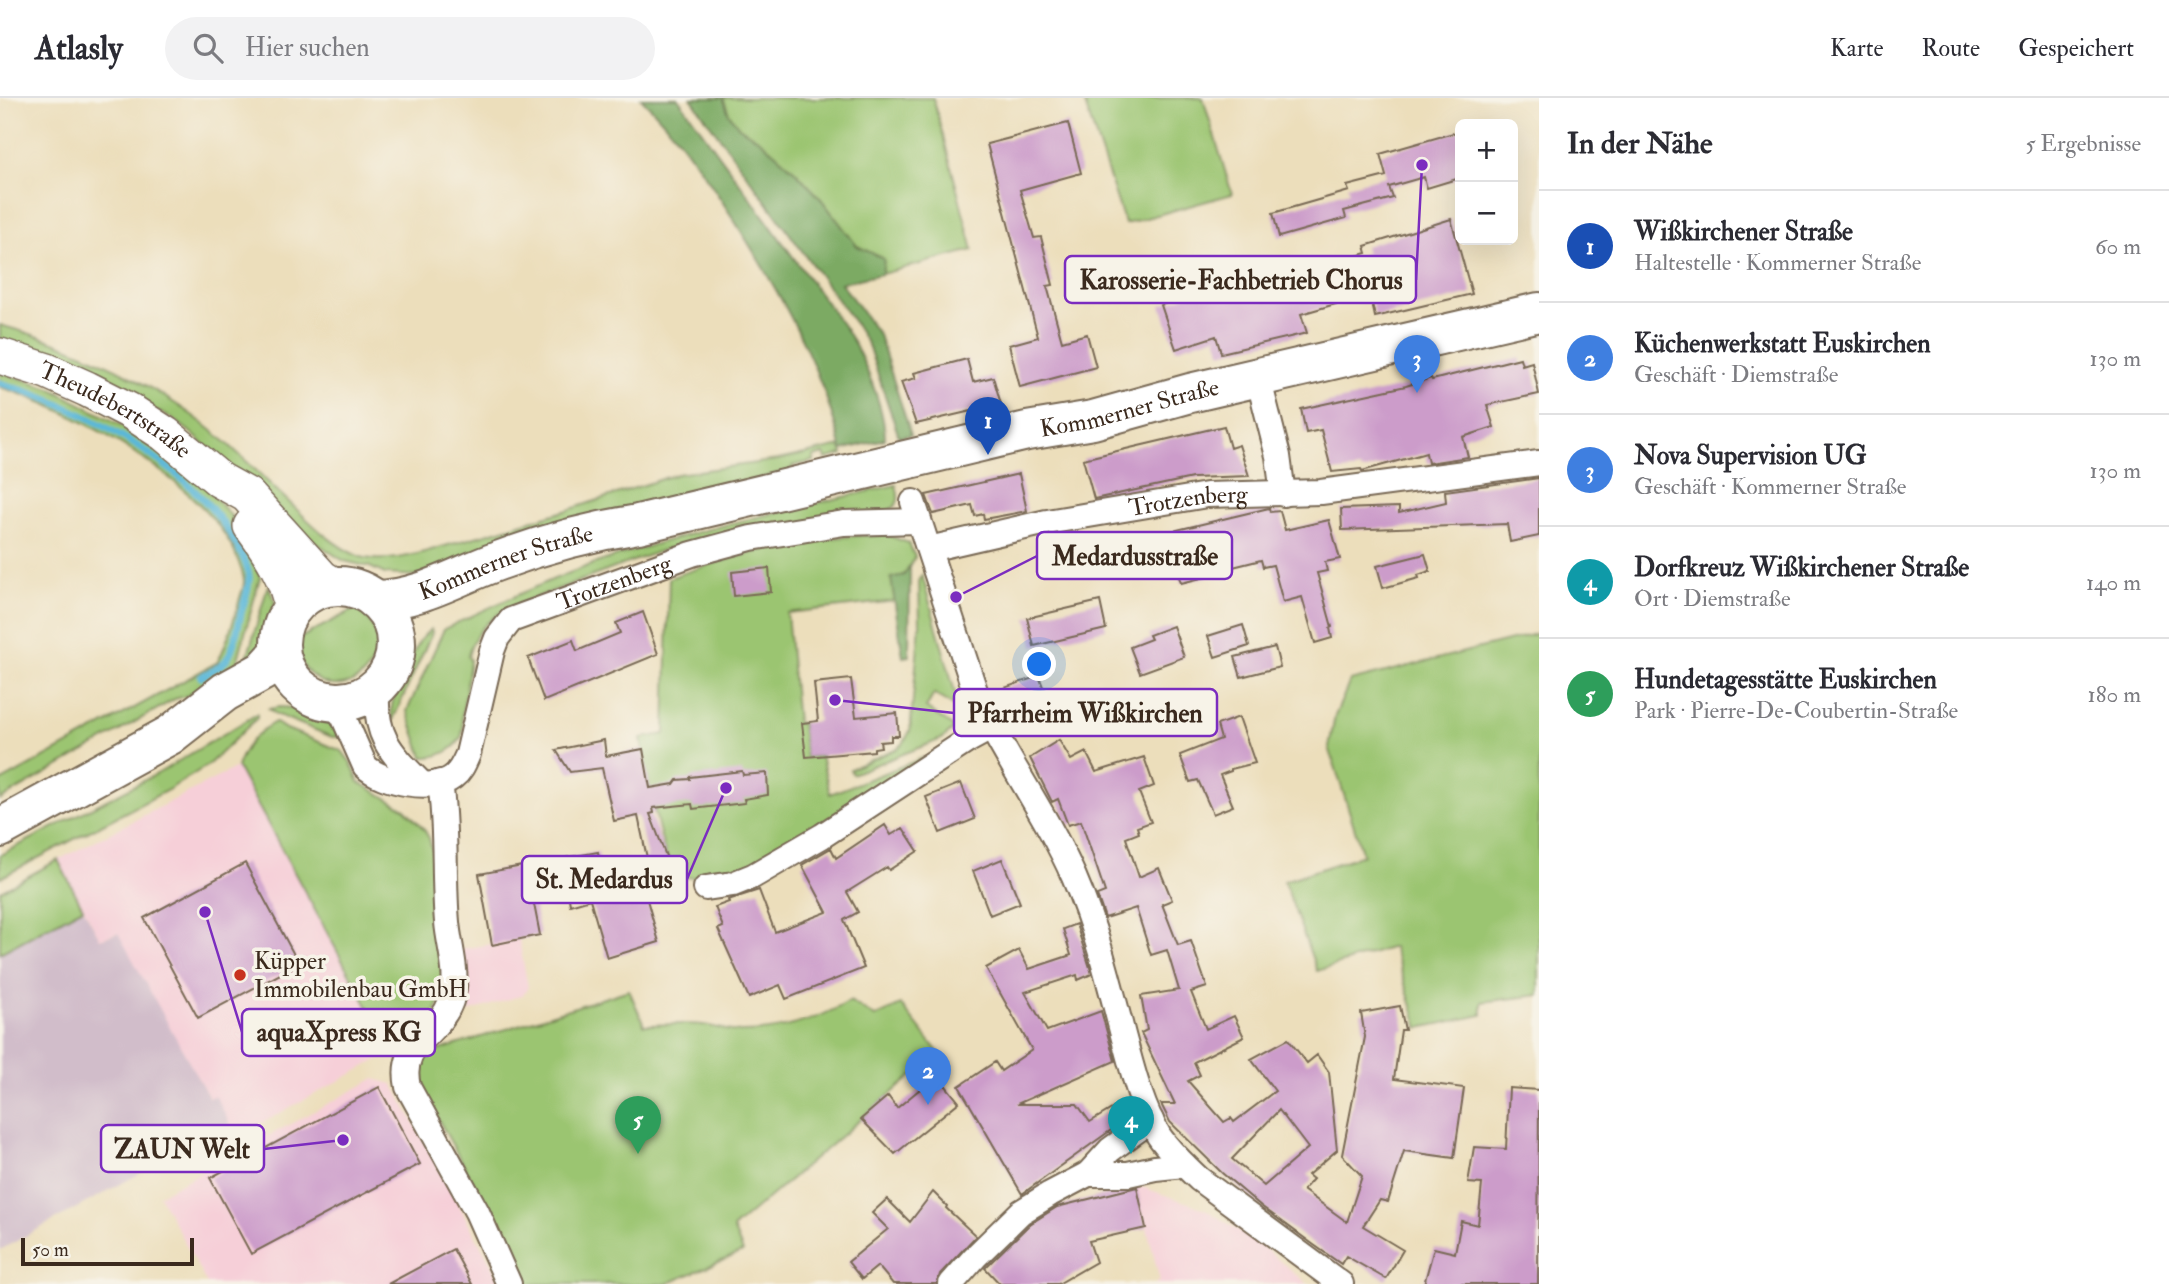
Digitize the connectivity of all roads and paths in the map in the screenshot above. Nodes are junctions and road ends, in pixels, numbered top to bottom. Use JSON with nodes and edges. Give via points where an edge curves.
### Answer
{"nodes":[{"id":1,"x":1539,"y":312,"type":"edge"},
{"id":2,"x":0,"y":356,"type":"edge"},
{"id":3,"x":1258,"y":377,"type":"junction"},
{"id":4,"x":1539,"y":463,"type":"edge"},
{"id":5,"x":220,"y":480,"type":"junction"},
{"id":6,"x":1283,"y":494,"type":"junction"},
{"id":7,"x":638,"y":524,"type":"junction"},
{"id":8,"x":929,"y":550,"type":"junction"},
{"id":9,"x":335,"y":586,"type":"junction"},
{"id":10,"x":376,"y":600,"type":"junction"},
{"id":11,"x":292,"y":608,"type":"junction"},
{"id":12,"x":396,"y":640,"type":"junction"},
{"id":13,"x":280,"y":652,"type":"junction"},
{"id":14,"x":377,"y":687,"type":"junction"},
{"id":15,"x":317,"y":696,"type":"junction"},
{"id":16,"x":991,"y":728,"type":"junction"},
{"id":17,"x":170,"y":735,"type":"junction"},
{"id":18,"x":431,"y":783,"type":"junction"},
{"id":19,"x":0,"y":828,"type":"edge"},
{"id":20,"x":706,"y":888,"type":"dead end"},
{"id":21,"x":1151,"y":1120,"type":"junction"},
{"id":22,"x":1184,"y":1165,"type":"junction"},
{"id":23,"x":1088,"y":1174,"type":"junction"},
{"id":24,"x":509,"y":1284,"type":"edge"},
{"id":25,"x":951,"y":1284,"type":"edge"},
{"id":26,"x":1341,"y":1284,"type":"edge"}],
"edges":[{"from":1,"to":3,"type":"main road","name":"Kommerner Straße"},
{"from":2,"to":5,"type":"main road","name":"Theudebertstraße","via":[[57,376],[130,411],[175,441]]},
{"from":3,"to":6,"type":"street","name":"Trotzenberg"},
{"from":3,"to":7,"type":"main road","name":"Kommerner Straße","via":[[1093,420],[1027,431]]},
{"from":4,"to":6,"type":"street","name":"Trotzenberg"},
{"from":5,"to":9,"type":"main road","name":"Theudebertstraße","via":[[247,495],[322,578]]},
{"from":5,"to":11,"type":"main road","name":"Theudebertstraße","via":[[285,579]]},
{"from":6,"to":8,"type":"street","name":"Trotzenberg","via":[[1207,495],[1148,504]]},
{"from":7,"to":10,"type":"main road","name":"Kommerner Straße","via":[[568,537],[417,594]]},
{"from":7,"to":12,"type":"main road","name":"Kommerner Straße","via":[[434,613]]},
{"from":8,"to":16,"type":"street"},
{"from":8,"to":18,"type":"street","name":"Trotzenberg","via":[[916,511],[751,538],[692,554],[511,620],[492,651],[461,769],[452,778]]},
{"from":9,"to":10,"type":"main road","via":[[356,589]]},
{"from":9,"to":11,"type":"main road","via":[[314,591]]},
{"from":10,"to":12,"type":"main road","via":[[390,618]]},
{"from":11,"to":13,"type":"main road","via":[[282,629]]},
{"from":12,"to":14,"type":"main road","via":[[392,665]]},
{"from":13,"to":15,"type":"main road","via":[[289,676]]},
{"from":13,"to":17,"type":"main road","via":[[263,671],[225,692]]},
{"from":14,"to":15,"type":"main road","via":[[356,699]]},
{"from":14,"to":18,"type":"street","via":[[381,731],[393,755]]},
{"from":15,"to":17,"type":"main road","via":[[272,696],[236,714]]},
{"from":15,"to":18,"type":"street","via":[[343,716],[371,772],[386,780]]},
{"from":16,"to":20,"type":"street","via":[[753,876]]},
{"from":16,"to":21,"type":"street","via":[[1048,824],[1086,906]]},
{"from":17,"to":19,"type":"main road"},
{"from":18,"to":24,"type":"street","via":[[445,819],[446,921],[455,983],[436,1027],[410,1052],[405,1074]]},
{"from":21,"to":22,"type":"street"},
{"from":21,"to":23,"type":"street","via":[[1110,1150]]},
{"from":22,"to":23,"type":"street","via":[[1128,1174]]},
{"from":22,"to":26,"type":"street"},
{"from":23,"to":25,"type":"street","via":[[1021,1213]]}]}
